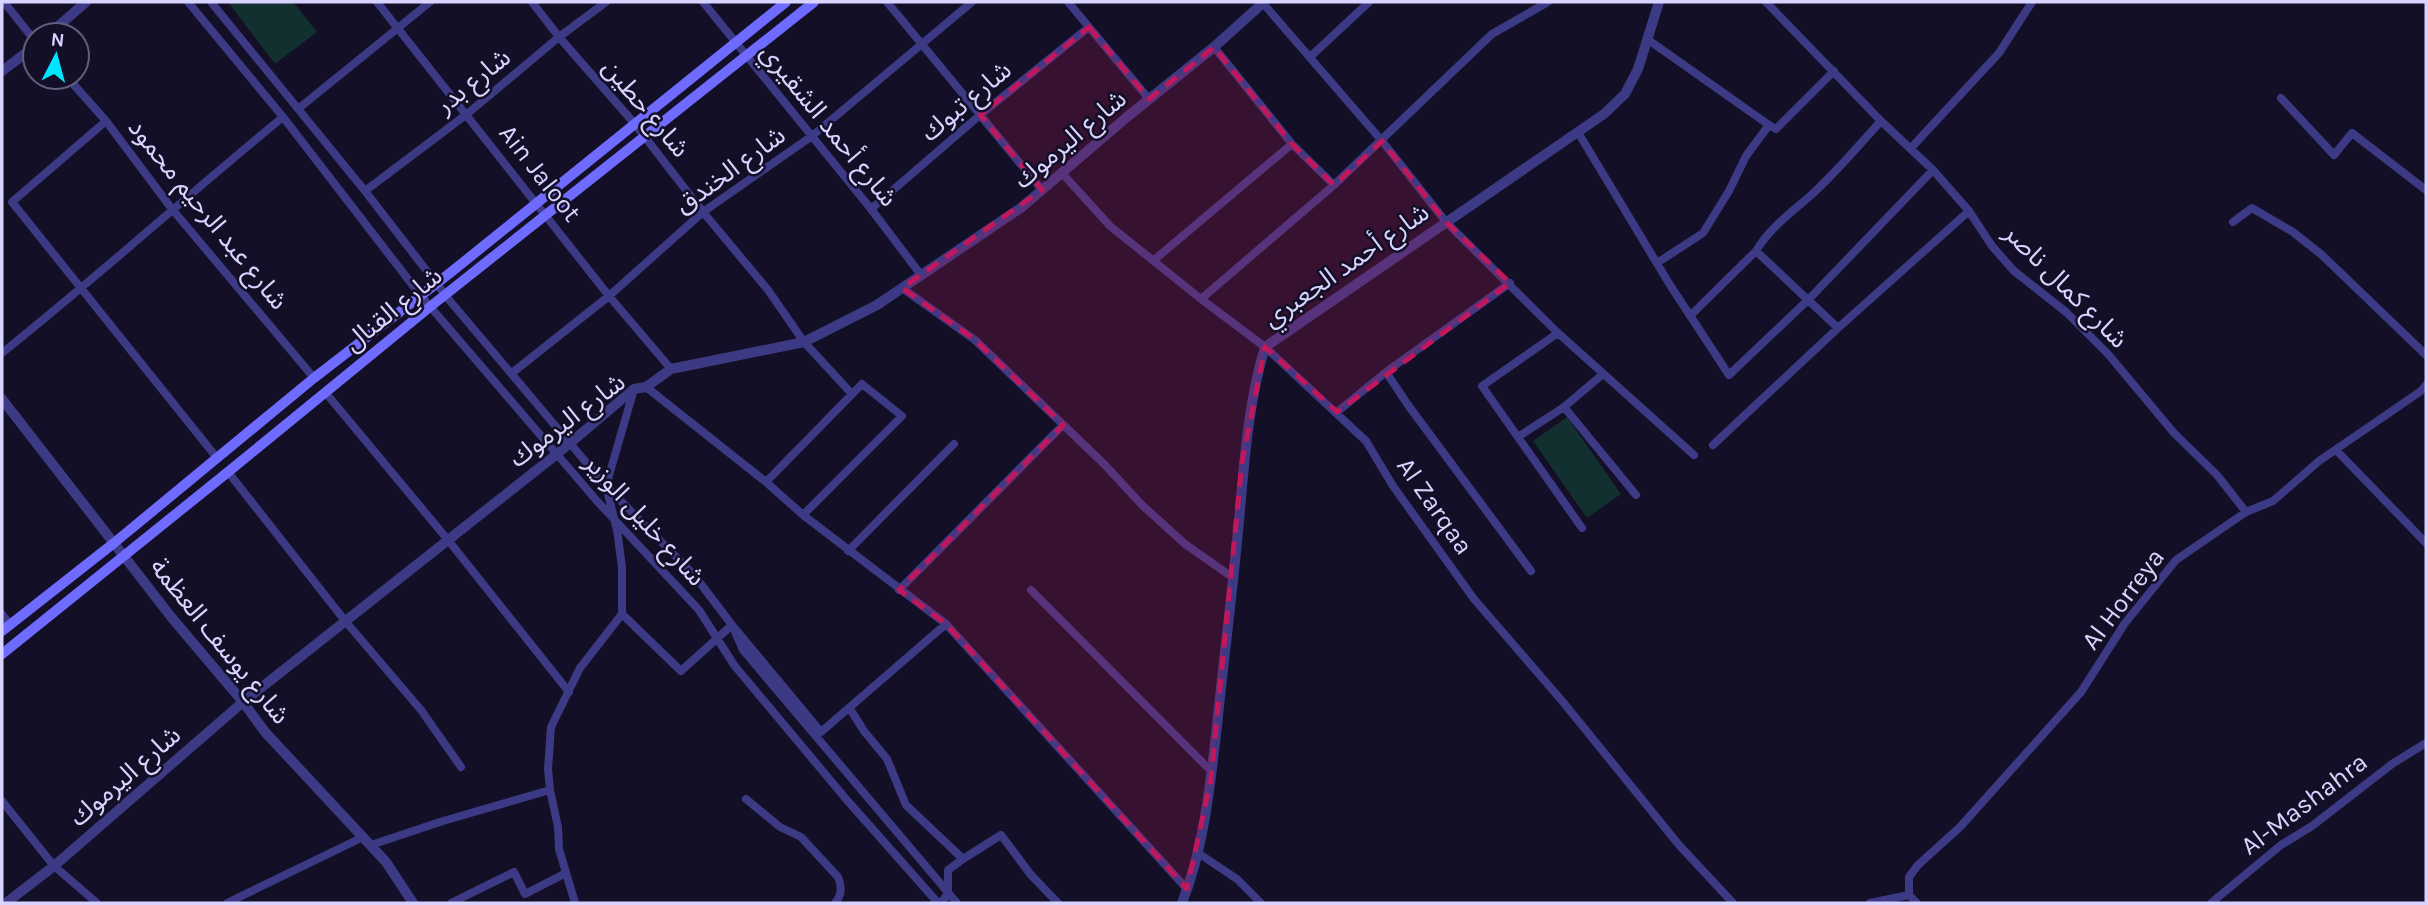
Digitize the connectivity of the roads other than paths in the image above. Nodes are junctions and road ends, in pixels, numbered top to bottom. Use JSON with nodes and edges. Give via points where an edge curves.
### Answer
{"nodes":[{"id":1,"x":4,"y":2,"type":"edge"},
{"id":2,"x":86,"y":2,"type":"edge"},
{"id":3,"x":188,"y":2,"type":"edge"},
{"id":4,"x":211,"y":2,"type":"edge"},
{"id":5,"x":377,"y":2,"type":"edge"},
{"id":6,"x":430,"y":2,"type":"edge"},
{"id":7,"x":532,"y":2,"type":"edge"},
{"id":8,"x":606,"y":2,"type":"edge"},
{"id":9,"x":703,"y":2,"type":"edge"},
{"id":10,"x":786,"y":2,"type":"edge"},
{"id":11,"x":814,"y":2,"type":"edge"},
{"id":12,"x":887,"y":2,"type":"edge"},
{"id":13,"x":972,"y":2,"type":"edge"},
{"id":14,"x":1068,"y":2,"type":"edge"},
{"id":15,"x":1263,"y":2,"type":"edge"},
{"id":16,"x":1369,"y":2,"type":"edge"},
{"id":17,"x":1546,"y":2,"type":"edge"},
{"id":18,"x":1659,"y":2,"type":"edge"},
{"id":19,"x":1766,"y":2,"type":"edge"},
{"id":20,"x":2032,"y":2,"type":"edge"},
{"id":21,"x":64,"y":21,"type":"edge"},
{"id":22,"x":21,"y":24,"type":"edge"},
{"id":23,"x":1089,"y":27,"type":"junction"},
{"id":24,"x":398,"y":28,"type":"junction"},
{"id":25,"x":559,"y":37,"type":"junction"},
{"id":26,"x":1647,"y":39,"type":"junction"},
{"id":27,"x":736,"y":41,"type":"junction"},
{"id":28,"x":922,"y":44,"type":"junction"},
{"id":29,"x":1214,"y":47,"type":"junction"},
{"id":30,"x":21,"y":55,"type":"edge"},
{"id":31,"x":746,"y":56,"type":"junction"},
{"id":32,"x":1310,"y":57,"type":"junction"},
{"id":33,"x":2,"y":71,"type":"edge"},
{"id":34,"x":1834,"y":71,"type":"junction"},
{"id":35,"x":80,"y":91,"type":"edge"},
{"id":36,"x":2281,"y":98,"type":"dead end"},
{"id":37,"x":1149,"y":99,"type":"junction"},
{"id":38,"x":298,"y":109,"type":"junction"},
{"id":39,"x":467,"y":114,"type":"junction"},
{"id":40,"x":980,"y":115,"type":"junction"},
{"id":41,"x":283,"y":117,"type":"junction"},
{"id":42,"x":107,"y":121,"type":"junction"},
{"id":43,"x":1881,"y":121,"type":"junction"},
{"id":44,"x":634,"y":123,"type":"junction"},
{"id":45,"x":1769,"y":125,"type":"junction"},
{"id":46,"x":1578,"y":134,"type":"junction"},
{"id":47,"x":644,"y":136,"type":"junction"},
{"id":48,"x":813,"y":136,"type":"junction"},
{"id":49,"x":1382,"y":141,"type":"junction"},
{"id":50,"x":1292,"y":144,"type":"junction"},
{"id":51,"x":1911,"y":148,"type":"junction"},
{"id":52,"x":1933,"y":170,"type":"junction"},
{"id":53,"x":1061,"y":172,"type":"junction"},
{"id":54,"x":1334,"y":185,"type":"junction"},
{"id":55,"x":1042,"y":190,"type":"junction"},
{"id":56,"x":2426,"y":190,"type":"edge"},
{"id":57,"x":365,"y":191,"type":"junction"},
{"id":58,"x":536,"y":202,"type":"junction"},
{"id":59,"x":172,"y":209,"type":"junction"},
{"id":60,"x":871,"y":209,"type":"junction"},
{"id":61,"x":1969,"y":211,"type":"junction"},
{"id":62,"x":703,"y":212,"type":"junction"},
{"id":63,"x":546,"y":215,"type":"junction"},
{"id":64,"x":1446,"y":222,"type":"junction"},
{"id":65,"x":2233,"y":222,"type":"dead end"},
{"id":66,"x":1756,"y":251,"type":"junction"},
{"id":67,"x":1154,"y":260,"type":"junction"},
{"id":68,"x":1657,"y":262,"type":"junction"},
{"id":69,"x":921,"y":275,"type":"junction"},
{"id":70,"x":435,"y":283,"type":"junction"},
{"id":71,"x":1510,"y":284,"type":"junction"},
{"id":72,"x":902,"y":288,"type":"junction"},
{"id":73,"x":82,"y":289,"type":"junction"},
{"id":74,"x":445,"y":295,"type":"junction"},
{"id":75,"x":421,"y":296,"type":"junction"},
{"id":76,"x":609,"y":296,"type":"junction"},
{"id":77,"x":1201,"y":299,"type":"junction"},
{"id":78,"x":1809,"y":299,"type":"junction"},
{"id":79,"x":431,"y":306,"type":"junction"},
{"id":80,"x":1690,"y":316,"type":"junction"},
{"id":81,"x":1838,"y":328,"type":"junction"},
{"id":82,"x":1558,"y":334,"type":"junction"},
{"id":83,"x":804,"y":342,"type":"junction"},
{"id":84,"x":1265,"y":347,"type":"junction"},
{"id":85,"x":2,"y":353,"type":"edge"},
{"id":86,"x":2426,"y":355,"type":"edge"},
{"id":87,"x":671,"y":369,"type":"junction"},
{"id":88,"x":1386,"y":372,"type":"junction"},
{"id":89,"x":512,"y":373,"type":"junction"},
{"id":90,"x":1603,"y":374,"type":"junction"},
{"id":91,"x":314,"y":379,"type":"junction"},
{"id":92,"x":2426,"y":385,"type":"edge"},
{"id":93,"x":646,"y":387,"type":"junction"},
{"id":94,"x":634,"y":389,"type":"junction"},
{"id":95,"x":326,"y":392,"type":"junction"},
{"id":96,"x":852,"y":394,"type":"junction"},
{"id":97,"x":2,"y":399,"type":"edge"},
{"id":98,"x":1564,"y":407,"type":"junction"},
{"id":99,"x":1337,"y":412,"type":"junction"},
{"id":100,"x":1063,"y":425,"type":"junction"},
{"id":101,"x":1518,"y":437,"type":"junction"},
{"id":102,"x":570,"y":443,"type":"junction"},
{"id":103,"x":954,"y":443,"type":"dead end"},
{"id":104,"x":1713,"y":445,"type":"dead end"},
{"id":105,"x":2336,"y":450,"type":"junction"},
{"id":106,"x":557,"y":454,"type":"junction"},
{"id":107,"x":1694,"y":455,"type":"dead end"},
{"id":108,"x":217,"y":458,"type":"junction"},
{"id":109,"x":228,"y":472,"type":"junction"},
{"id":110,"x":766,"y":482,"type":"junction"},
{"id":111,"x":606,"y":486,"type":"junction"},
{"id":112,"x":1636,"y":495,"type":"dead end"},
{"id":113,"x":2246,"y":512,"type":"junction"},
{"id":114,"x":803,"y":516,"type":"junction"},
{"id":115,"x":614,"y":519,"type":"junction"},
{"id":116,"x":1582,"y":528,"type":"dead end"},
{"id":117,"x":2424,"y":536,"type":"edge"},
{"id":118,"x":447,"y":540,"type":"junction"},
{"id":119,"x":114,"y":543,"type":"junction"},
{"id":120,"x":848,"y":551,"type":"junction"},
{"id":121,"x":124,"y":555,"type":"junction"},
{"id":122,"x":1531,"y":571,"type":"dead end"},
{"id":123,"x":1232,"y":577,"type":"junction"},
{"id":124,"x":899,"y":590,"type":"junction"},
{"id":125,"x":1031,"y":590,"type":"dead end"},
{"id":126,"x":2,"y":614,"type":"edge"},
{"id":127,"x":622,"y":614,"type":"junction"},
{"id":128,"x":346,"y":622,"type":"junction"},
{"id":129,"x":946,"y":624,"type":"junction"},
{"id":130,"x":732,"y":625,"type":"junction"},
{"id":131,"x":6,"y":628,"type":"edge"},
{"id":132,"x":717,"y":639,"type":"junction"},
{"id":133,"x":2,"y":654,"type":"edge"},
{"id":134,"x":569,"y":692,"type":"junction"},
{"id":135,"x":243,"y":702,"type":"junction"},
{"id":136,"x":850,"y":709,"type":"junction"},
{"id":137,"x":2426,"y":743,"type":"edge"},
{"id":138,"x":461,"y":766,"type":"dead end"},
{"id":139,"x":1212,"y":772,"type":"junction"},
{"id":140,"x":550,"y":790,"type":"junction"},
{"id":141,"x":746,"y":799,"type":"dead end"},
{"id":142,"x":2,"y":801,"type":"edge"},
{"id":143,"x":361,"y":838,"type":"junction"},
{"id":144,"x":371,"y":845,"type":"junction"},
{"id":145,"x":1198,"y":853,"type":"junction"},
{"id":146,"x":962,"y":859,"type":"junction"},
{"id":147,"x":54,"y":866,"type":"junction"},
{"id":148,"x":566,"y":873,"type":"junction"},
{"id":149,"x":1187,"y":889,"type":"junction"},
{"id":150,"x":948,"y":893,"type":"junction"},
{"id":151,"x":1909,"y":895,"type":"junction"},
{"id":152,"x":6,"y":903,"type":"edge"},
{"id":153,"x":97,"y":903,"type":"edge"},
{"id":154,"x":227,"y":903,"type":"edge"},
{"id":155,"x":413,"y":903,"type":"edge"},
{"id":156,"x":451,"y":903,"type":"edge"},
{"id":157,"x":575,"y":903,"type":"edge"},
{"id":158,"x":835,"y":903,"type":"edge"},
{"id":159,"x":940,"y":903,"type":"edge"},
{"id":160,"x":957,"y":903,"type":"edge"},
{"id":161,"x":1058,"y":903,"type":"edge"},
{"id":162,"x":1182,"y":903,"type":"edge"},
{"id":163,"x":1261,"y":903,"type":"edge"},
{"id":164,"x":1733,"y":903,"type":"edge"},
{"id":165,"x":1870,"y":903,"type":"edge"},
{"id":166,"x":1917,"y":903,"type":"edge"},
{"id":167,"x":2211,"y":903,"type":"edge"}],
"edges":[{"from":1,"to":22,"type":"street"},
{"from":2,"to":21,"type":"street"},
{"from":3,"to":41,"type":"street","name":"شارع خليل الوزير"},
{"from":4,"to":38,"type":"street","name":"شارع خليل الوزير"},
{"from":5,"to":24,"type":"street","name":"Ain Jaloot"},
{"from":6,"to":24,"type":"street"},
{"from":7,"to":25,"type":"street","name":"شارع حطين"},
{"from":8,"to":25,"type":"street","name":"شارع بدر"},
{"from":9,"to":27,"type":"street","name":"شارع أحمد الشقيري"},
{"from":10,"to":27,"type":"main road","name":"شارع القنال"},
{"from":11,"to":31,"type":"main road","name":"شارع القنال"},
{"from":12,"to":28,"type":"street"},
{"from":13,"to":28,"type":"street","name":"شارع الخندق"},
{"from":14,"to":23,"type":"street"},
{"from":15,"to":29,"type":"street","name":"شارع اليرموك"},
{"from":15,"to":32,"type":"street"},
{"from":16,"to":32,"type":"street"},
{"from":17,"to":49,"type":"street","via":[[1492,34]]},
{"from":18,"to":26,"type":"street","name":"شارع أحمد الجعبري"},
{"from":19,"to":34,"type":"street","name":"شارع كمال ناصر"},
{"from":20,"to":51,"type":"street","via":[[1999,53]]},
{"from":23,"to":37,"type":"street"},
{"from":23,"to":40,"type":"street","name":"شارع تبوك"},
{"from":24,"to":38,"type":"street"},
{"from":24,"to":39,"type":"street","name":"Ain Jaloot"},
{"from":25,"to":39,"type":"street","name":"شارع بدر"},
{"from":25,"to":44,"type":"street","name":"شارع حطين"},
{"from":26,"to":45,"type":"street"},
{"from":26,"to":46,"type":"street","name":"شارع أحمد الجعبري","via":[[1625,94]]},
{"from":27,"to":31,"type":"street","name":"شارع أحمد الشقيري"},
{"from":27,"to":44,"type":"main road","name":"شارع القنال"},
{"from":28,"to":40,"type":"street"},
{"from":28,"to":48,"type":"street","name":"شارع الخندق"},
{"from":29,"to":37,"type":"street","name":"شارع اليرموك"},
{"from":29,"to":50,"type":"street"},
{"from":30,"to":33,"type":"street"},
{"from":31,"to":47,"type":"main road","name":"شارع القنال"},
{"from":31,"to":48,"type":"street","name":"شارع أحمد الشقيري"},
{"from":32,"to":49,"type":"street"},
{"from":34,"to":43,"type":"street","name":"شارع كمال ناصر"},
{"from":34,"to":45,"type":"street","via":[[1776,130]]},
{"from":35,"to":42,"type":"street","name":"شارع عبد الرحيم محمود"},
{"from":36,"to":56,"type":"street","via":[[2334,155],[2352,133]]},
{"from":37,"to":53,"type":"street","name":"شارع اليرموك"},
{"from":38,"to":57,"type":"street","name":"شارع خليل الوزير"},
{"from":39,"to":57,"type":"street","name":"شارع بدر"},
{"from":39,"to":58,"type":"street","name":"Ain Jaloot"},
{"from":40,"to":55,"type":"street"},
{"from":40,"to":60,"type":"street","name":"شارع تبوك"},
{"from":41,"to":59,"type":"street"},
{"from":41,"to":75,"type":"street","name":"شارع خليل الوزير"},
{"from":42,"to":59,"type":"street","name":"شارع عبد الرحيم محمود"},
{"from":42,"to":73,"type":"street","via":[[12,202]]},
{"from":43,"to":51,"type":"street","name":"شارع كمال ناصر"},
{"from":43,"to":66,"type":"street"},
{"from":44,"to":47,"type":"street","name":"شارع حطين"},
{"from":44,"to":58,"type":"main road","name":"شارع القنال"},
{"from":45,"to":68,"type":"street","via":[[1703,233]]},
{"from":46,"to":64,"type":"street","name":"شارع أحمد الجعبري"},
{"from":46,"to":68,"type":"street"},
{"from":47,"to":62,"type":"street","name":"شارع حطين"},
{"from":47,"to":63,"type":"main road","name":"شارع القنال"},
{"from":48,"to":60,"type":"street","name":"شارع أحمد الشقيري"},
{"from":48,"to":62,"type":"street","name":"شارع الخندق"},
{"from":49,"to":54,"type":"street"},
{"from":49,"to":64,"type":"street"},
{"from":50,"to":54,"type":"street"},
{"from":50,"to":67,"type":"street"},
{"from":51,"to":52,"type":"street","name":"شارع كمال ناصر"},
{"from":52,"to":61,"type":"street","name":"شارع كمال ناصر"},
{"from":52,"to":78,"type":"street"},
{"from":53,"to":55,"type":"street","name":"شارع اليرموك"},
{"from":53,"to":67,"type":"street","name":"Al Zarqaa","via":[[1110,226]]},
{"from":54,"to":77,"type":"street"},
{"from":55,"to":69,"type":"street","name":"شارع اليرموك"},
{"from":57,"to":70,"type":"street","name":"شارع خليل الوزير"},
{"from":58,"to":63,"type":"street","name":"Ain Jaloot"},
{"from":58,"to":70,"type":"main road","name":"شارع القنال"},
{"from":59,"to":73,"type":"street"},
{"from":59,"to":91,"type":"street","name":"شارع عبد الرحيم محمود"},
{"from":60,"to":69,"type":"street","name":"شارع أحمد الشقيري"},
{"from":61,"to":81,"type":"street"},
{"from":61,"to":113,"type":"street","name":"شارع كمال ناصر","via":[[2014,271],[2066,312],[2108,355]]},
{"from":62,"to":76,"type":"street","name":"شارع الخندق"},
{"from":62,"to":83,"type":"street","name":"شارع حطين"},
{"from":63,"to":74,"type":"main road","name":"شارع القنال"},
{"from":63,"to":76,"type":"street","name":"Ain Jaloot"},
{"from":64,"to":71,"type":"street"},
{"from":64,"to":84,"type":"street","name":"شارع أحمد الجعبري"},
{"from":65,"to":86,"type":"street","via":[[2252,208],[2292,232]]},
{"from":66,"to":78,"type":"street"},
{"from":66,"to":80,"type":"street"},
{"from":67,"to":77,"type":"street","name":"Al Zarqaa"},
{"from":68,"to":80,"type":"street"},
{"from":69,"to":72,"type":"street","name":"شارع اليرموك"},
{"from":70,"to":74,"type":"street","name":"شارع خليل الوزير"},
{"from":70,"to":75,"type":"main road","name":"شارع القنال"},
{"from":71,"to":82,"type":"street"},
{"from":71,"to":88,"type":"street"},
{"from":72,"to":83,"type":"street","name":"شارع اليرموك"},
{"from":72,"to":100,"type":"street","via":[[975,340]]},
{"from":73,"to":85,"type":"street"},
{"from":73,"to":108,"type":"street"},
{"from":74,"to":79,"type":"main road","name":"شارع القنال"},
{"from":74,"to":89,"type":"street","name":"شارع خليل الوزير"},
{"from":75,"to":79,"type":"street","name":"شارع خليل الوزير"},
{"from":75,"to":91,"type":"main road","name":"شارع القنال"},
{"from":76,"to":87,"type":"street","name":"Ain Jaloot"},
{"from":76,"to":89,"type":"street","name":"شارع الخندق"},
{"from":77,"to":84,"type":"street","name":"Al Zarqaa"},
{"from":78,"to":80,"type":"street","via":[[1729,374]]},
{"from":78,"to":81,"type":"street"},
{"from":79,"to":95,"type":"main road","name":"شارع القنال"},
{"from":79,"to":106,"type":"street","name":"شارع خليل الوزير"},
{"from":81,"to":104,"type":"street"},
{"from":82,"to":90,"type":"street"},
{"from":82,"to":101,"type":"street","via":[[1482,386]]},
{"from":83,"to":87,"type":"street","name":"شارع اليرموك"},
{"from":83,"to":96,"type":"street","name":"شارع حطين"},
{"from":84,"to":99,"type":"street","name":"Al Zarqaa"},
{"from":84,"to":123,"type":"street","name":"شارع أحمد الجعبري","via":[[1242,462]]},
{"from":87,"to":93,"type":"street","name":"شارع اليرموك"},
{"from":88,"to":99,"type":"street"},
{"from":88,"to":122,"type":"street"},
{"from":89,"to":102,"type":"street","name":"شارع خليل الوزير"},
{"from":90,"to":98,"type":"street"},
{"from":90,"to":107,"type":"street"},
{"from":91,"to":108,"type":"main road","name":"شارع القنال"},
{"from":92,"to":105,"type":"street","name":"Al Horreya"},
{"from":93,"to":94,"type":"street","name":"شارع اليرموك"},
{"from":93,"to":110,"type":"street"},
{"from":94,"to":102,"type":"street","name":"شارع اليرموك"},
{"from":94,"to":111,"type":"street"},
{"from":95,"to":109,"type":"main road","name":"شارع القنال"},
{"from":95,"to":118,"type":"street"},
{"from":96,"to":110,"type":"street"},
{"from":96,"to":114,"type":"street","via":[[862,384],[902,416]]},
{"from":97,"to":119,"type":"street","name":"شارع يوسف العظمة"},
{"from":98,"to":101,"type":"street"},
{"from":98,"to":112,"type":"street"},
{"from":99,"to":164,"type":"street","name":"Al Zarqaa","via":[[1366,441],[1474,599]]},
{"from":100,"to":123,"type":"street","via":[[1185,544]]},
{"from":100,"to":124,"type":"street"},
{"from":101,"to":116,"type":"street"},
{"from":102,"to":106,"type":"street","name":"شارع اليرموك"},
{"from":102,"to":111,"type":"street","name":"شارع خليل الوزير"},
{"from":103,"to":120,"type":"street"},
{"from":105,"to":113,"type":"street","name":"Al Horreya","via":[[2273,501]]},
{"from":105,"to":117,"type":"street"},
{"from":106,"to":115,"type":"street","name":"شارع خليل الوزير"},
{"from":106,"to":118,"type":"street","name":"شارع اليرموك"},
{"from":108,"to":119,"type":"main road","name":"شارع القنال"},
{"from":109,"to":121,"type":"main road","name":"شارع القنال"},
{"from":109,"to":128,"type":"street"},
{"from":110,"to":114,"type":"street"},
{"from":111,"to":115,"type":"street"},
{"from":111,"to":130,"type":"street","name":"شارع خليل الوزير","via":[[694,575]]},
{"from":113,"to":151,"type":"street","name":"Al Horreya","via":[[2176,560],[2125,623],[2081,692],[1960,827],[1918,865],[1909,877]]},
{"from":114,"to":120,"type":"street"},
{"from":115,"to":127,"type":"street","via":[[622,567]]},
{"from":115,"to":132,"type":"street","name":"شارع خليل الوزير","via":[[699,610]]},
{"from":118,"to":128,"type":"street","name":"شارع اليرموك"},
{"from":118,"to":134,"type":"street"},
{"from":119,"to":121,"type":"street","name":"شارع يوسف العظمة"},
{"from":119,"to":131,"type":"main road","name":"شارع القنال"},
{"from":120,"to":124,"type":"street"},
{"from":121,"to":133,"type":"main road","name":"شارع القنال"},
{"from":121,"to":135,"type":"street","name":"شارع يوسف العظمة"},
{"from":123,"to":139,"type":"street","name":"شارع أحمد الجعبري"},
{"from":124,"to":129,"type":"street"},
{"from":125,"to":139,"type":"street"},
{"from":126,"to":131,"type":"street"},
{"from":127,"to":132,"type":"street","via":[[681,671]]},
{"from":127,"to":134,"type":"street","via":[[580,668]]},
{"from":128,"to":135,"type":"street","name":"شارع اليرموك"},
{"from":128,"to":138,"type":"street","via":[[421,710]]},
{"from":129,"to":136,"type":"street"},
{"from":129,"to":149,"type":"street"},
{"from":130,"to":132,"type":"street"},
{"from":130,"to":136,"type":"street","via":[[821,732]]},
{"from":130,"to":150,"type":"street","name":"شارع خليل الوزير","via":[[743,650]]},
{"from":132,"to":159,"type":"street","name":"شارع خليل الوزير","via":[[846,799]]},
{"from":134,"to":140,"type":"street","via":[[551,727]]},
{"from":135,"to":143,"type":"street","name":"شارع يوسف العظمة"},
{"from":135,"to":147,"type":"street","name":"شارع اليرموك"},
{"from":136,"to":146,"type":"street","via":[[887,759],[906,806]]},
{"from":137,"to":167,"type":"street","name":"Al-Mashahra","via":[[2281,845]]},
{"from":139,"to":145,"type":"street","name":"شارع أحمد الجعبري"},
{"from":140,"to":144,"type":"street"},
{"from":140,"to":148,"type":"street"},
{"from":141,"to":158,"type":"street","via":[[780,827],[801,837],[838,877],[840,896]]},
{"from":142,"to":147,"type":"street"},
{"from":143,"to":144,"type":"street","name":"شارع يوسف العظمة"},
{"from":143,"to":154,"type":"street"},
{"from":144,"to":155,"type":"street","name":"شارع يوسف العظمة"},
{"from":145,"to":149,"type":"street","name":"شارع أحمد الجعبري"},
{"from":145,"to":163,"type":"street","via":[[1237,879]]},
{"from":146,"to":150,"type":"street","via":[[948,870]]},
{"from":146,"to":161,"type":"street","via":[[1002,835]]},
{"from":147,"to":152,"type":"street","name":"شارع اليرموك"},
{"from":147,"to":153,"type":"street"},
{"from":148,"to":156,"type":"street","via":[[524,894],[513,872]]},
{"from":148,"to":157,"type":"street"},
{"from":149,"to":162,"type":"street","name":"شارع أحمد الجعبري"},
{"from":150,"to":159,"type":"street"},
{"from":150,"to":160,"type":"street","name":"شارع خليل الوزير"},
{"from":151,"to":165,"type":"street"},
{"from":151,"to":166,"type":"street"}]}
